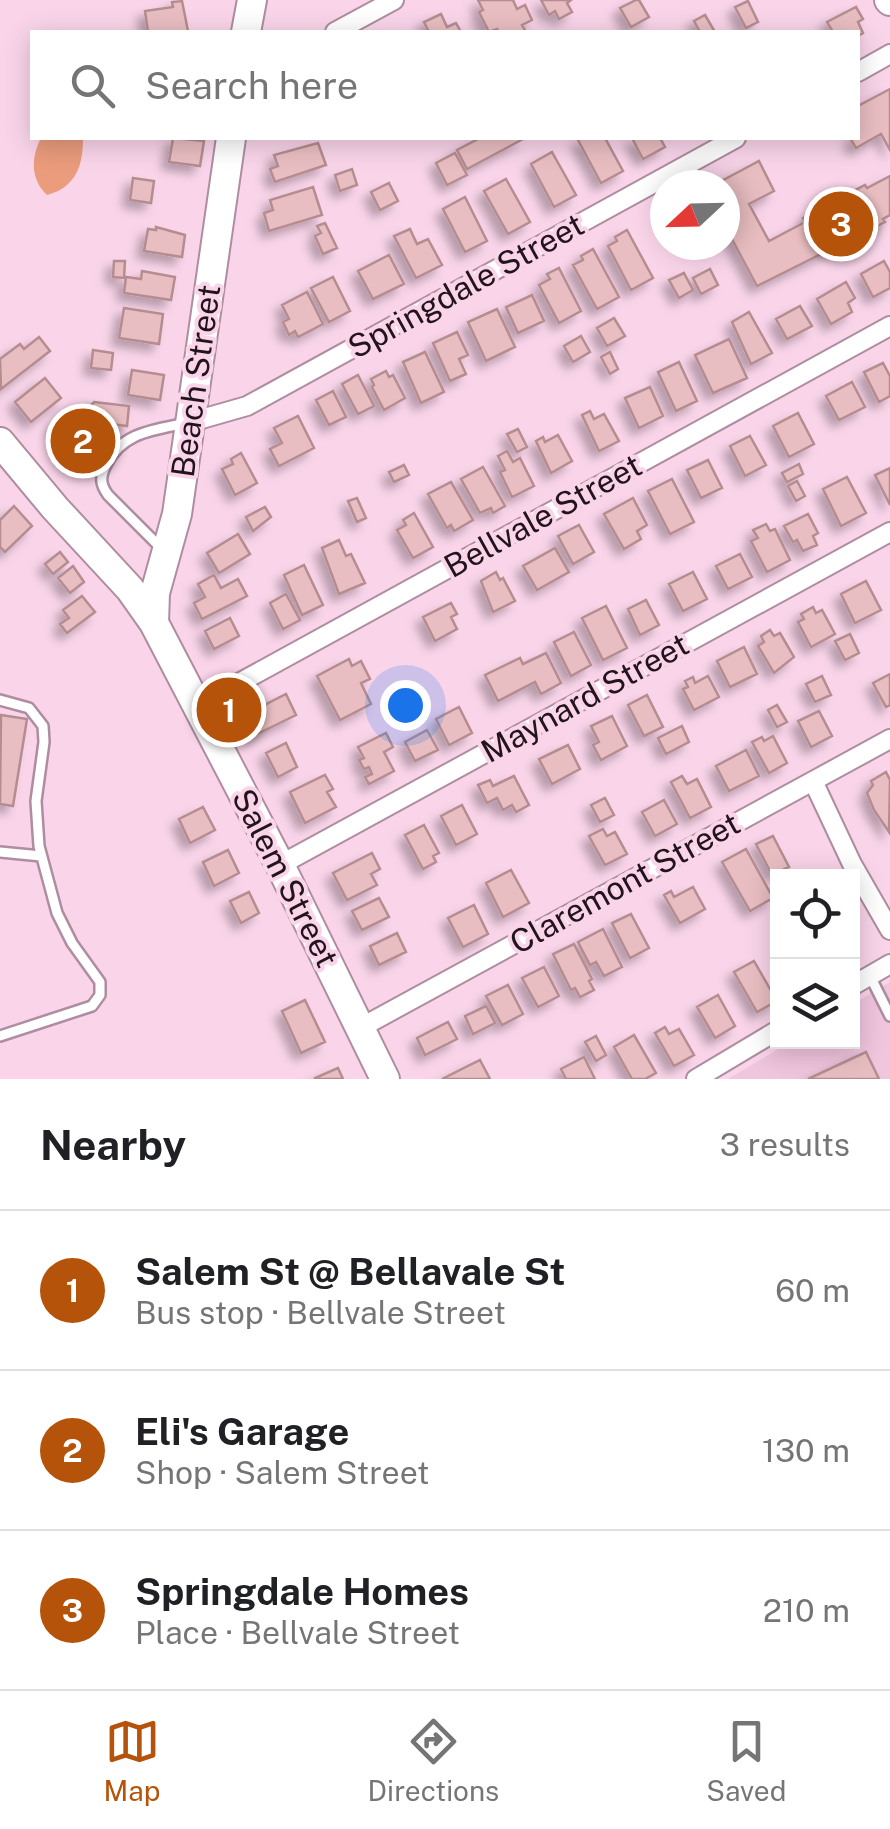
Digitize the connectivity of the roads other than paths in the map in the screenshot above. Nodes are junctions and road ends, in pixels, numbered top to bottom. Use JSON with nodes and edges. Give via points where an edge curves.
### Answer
{"nodes":[{"id":1,"x":252,"y":0,"type":"edge"},
{"id":2,"x":394,"y":0,"type":"edge"},
{"id":3,"x":246,"y":30,"type":"edge"},
{"id":4,"x":339,"y":30,"type":"edge"},
{"id":5,"x":890,"y":54,"type":"edge"},
{"id":6,"x":860,"y":71,"type":"edge"},
{"id":7,"x":231,"y":140,"type":"edge"},
{"id":8,"x":732,"y":140,"type":"edge"},
{"id":9,"x":890,"y":326,"type":"edge"},
{"id":10,"x":190,"y":422,"type":"junction"},
{"id":11,"x":0,"y":442,"type":"edge"},
{"id":12,"x":890,"y":532,"type":"edge"},
{"id":13,"x":166,"y":553,"type":"junction"},
{"id":14,"x":154,"y":623,"type":"junction"},
{"id":15,"x":0,"y":700,"type":"edge"},
{"id":16,"x":197,"y":706,"type":"junction"},
{"id":17,"x":890,"y":739,"type":"edge"},
{"id":18,"x":813,"y":781,"type":"junction"},
{"id":19,"x":0,"y":852,"type":"edge"},
{"id":20,"x":41,"y":856,"type":"junction"},
{"id":21,"x":280,"y":865,"type":"junction"},
{"id":22,"x":890,"y":930,"type":"edge"},
{"id":23,"x":890,"y":964,"type":"edge"},
{"id":24,"x":870,"y":976,"type":"junction"},
{"id":25,"x":860,"y":982,"type":"edge"},
{"id":26,"x":890,"y":1016,"type":"edge"},
{"id":27,"x":360,"y":1028,"type":"junction"},
{"id":28,"x":770,"y":1035,"type":"edge"},
{"id":29,"x":0,"y":1036,"type":"edge"},
{"id":30,"x":385,"y":1079,"type":"edge"},
{"id":31,"x":696,"y":1079,"type":"edge"}],
"edges":[{"from":1,"to":3,"type":"main road"},
{"from":2,"to":4,"type":"street"},
{"from":5,"to":6,"type":"street"},
{"from":7,"to":10,"type":"main road","name":"Beach Street"},
{"from":8,"to":10,"type":"street","name":"Springdale Street","via":[[249,405]]},
{"from":9,"to":16,"type":"street","name":"Bellvale Street"},
{"from":10,"to":13,"type":"main road","name":"Beach Street"},
{"from":10,"to":13,"type":"lane","via":[[124,440],[101,477],[108,494]]},
{"from":11,"to":14,"type":"main road","name":"Salem Street"},
{"from":12,"to":21,"type":"street","name":"Maynard Street"},
{"from":13,"to":14,"type":"main road","name":"Beach Street"},
{"from":14,"to":16,"type":"main road","name":"Salem Street"},
{"from":15,"to":20,"type":"lane","via":[[29,708],[44,731],[36,801]]},
{"from":16,"to":21,"type":"main road","name":"Salem Street"},
{"from":17,"to":18,"type":"street","name":"Claremont Street"},
{"from":18,"to":22,"type":"street"},
{"from":18,"to":27,"type":"street","name":"Claremont Street"},
{"from":19,"to":20,"type":"lane"},
{"from":20,"to":29,"type":"lane","via":[[57,913],[100,982],[100,995],[88,1008]]},
{"from":21,"to":27,"type":"main road","name":"Salem Street"},
{"from":23,"to":24,"type":"street"},
{"from":24,"to":25,"type":"street"},
{"from":24,"to":26,"type":"lane"},
{"from":27,"to":30,"type":"main road","name":"Salem Street"},
{"from":28,"to":31,"type":"street"}]}
